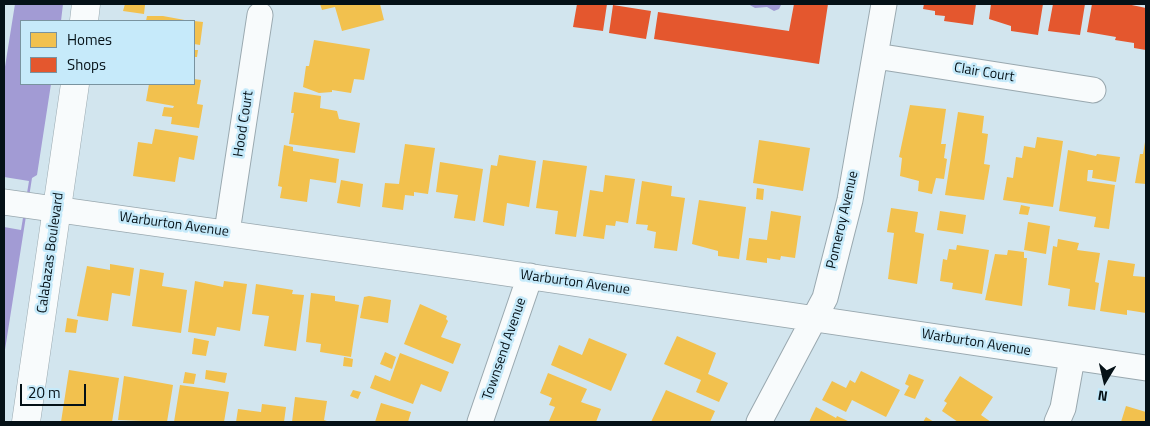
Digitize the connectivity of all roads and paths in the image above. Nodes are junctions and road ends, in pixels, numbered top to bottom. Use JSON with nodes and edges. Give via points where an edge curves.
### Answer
{"nodes":[{"id":1,"x":86,"y":4,"type":"edge"},
{"id":2,"x":884,"y":4,"type":"edge"},
{"id":3,"x":260,"y":15,"type":"dead end"},
{"id":4,"x":84,"y":20,"type":"edge"},
{"id":5,"x":876,"y":56,"type":"junction"},
{"id":6,"x":75,"y":85,"type":"edge"},
{"id":7,"x":1093,"y":90,"type":"dead end"},
{"id":8,"x":14,"y":204,"type":"edge"},
{"id":9,"x":57,"y":208,"type":"junction"},
{"id":10,"x":227,"y":232,"type":"junction"},
{"id":11,"x":530,"y":276,"type":"junction"},
{"id":12,"x":814,"y":319,"type":"junction"},
{"id":13,"x":1072,"y":358,"type":"junction"},
{"id":14,"x":1146,"y":368,"type":"edge"},
{"id":15,"x":26,"y":422,"type":"edge"},
{"id":16,"x":480,"y":422,"type":"edge"},
{"id":17,"x":759,"y":422,"type":"edge"},
{"id":18,"x":1057,"y":422,"type":"edge"}],
"edges":[{"from":1,"to":4,"type":"street"},
{"from":2,"to":5,"type":"street","name":"Pomeroy Avenue"},
{"from":3,"to":10,"type":"street","name":"Hood Court"},
{"from":5,"to":7,"type":"street","name":"Clair Court"},
{"from":5,"to":12,"type":"street","name":"Pomeroy Avenue","via":[[850,200],[825,298]]},
{"from":6,"to":9,"type":"street","name":"Calabazas Boulevard"},
{"from":8,"to":9,"type":"street","name":"Warburton Avenue"},
{"from":9,"to":10,"type":"street","name":"Warburton Avenue"},
{"from":9,"to":15,"type":"street","name":"Calabazas Boulevard"},
{"from":10,"to":11,"type":"street","name":"Warburton Avenue"},
{"from":11,"to":12,"type":"street","name":"Warburton Avenue"},
{"from":11,"to":16,"type":"street","name":"Townsend Avenue"},
{"from":12,"to":13,"type":"street","name":"Warburton Avenue"},
{"from":12,"to":17,"type":"street","name":"Pomeroy Avenue"},
{"from":13,"to":14,"type":"street","name":"Warburton Avenue"},
{"from":13,"to":18,"type":"street","via":[[1063,408]]}]}
